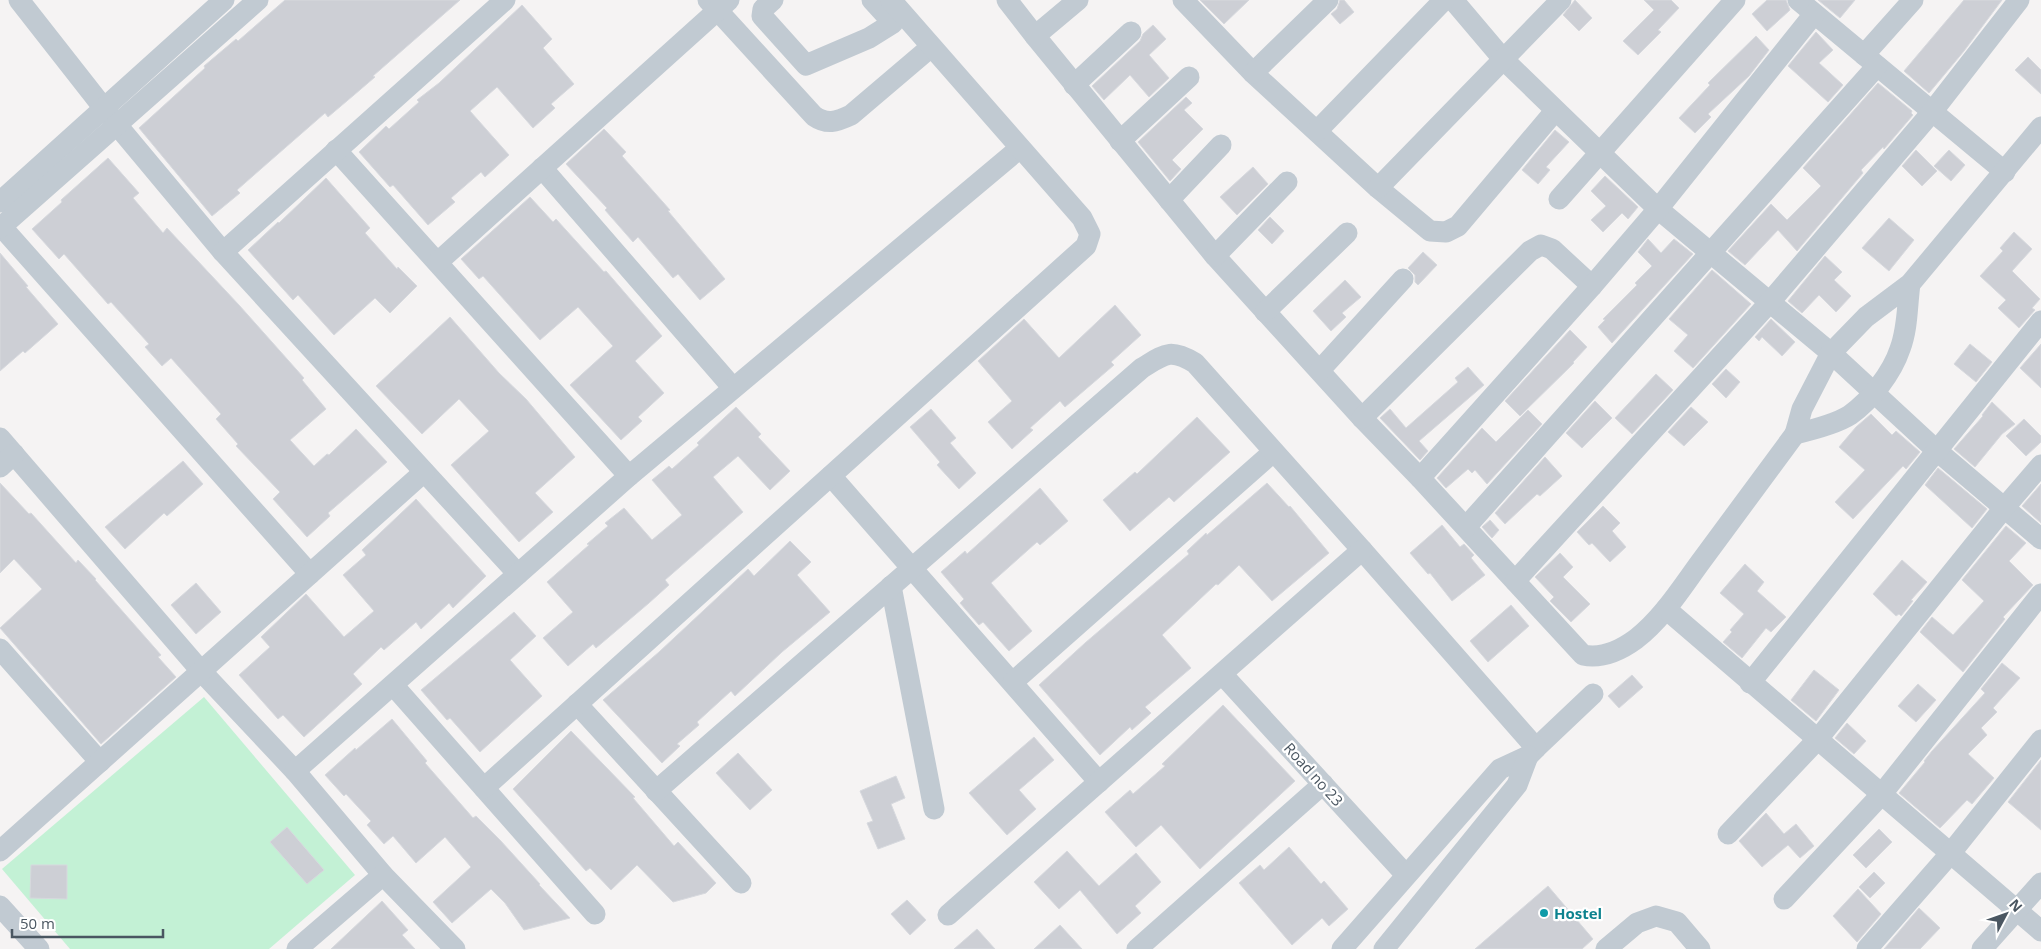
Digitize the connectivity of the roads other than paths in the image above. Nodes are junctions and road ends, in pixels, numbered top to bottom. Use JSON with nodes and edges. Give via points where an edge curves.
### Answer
{"nodes":[{"id":1,"x":19,"y":0,"type":"edge"},
{"id":2,"x":224,"y":0,"type":"edge"},
{"id":3,"x":258,"y":0,"type":"edge"},
{"id":4,"x":505,"y":0,"type":"edge"},
{"id":5,"x":773,"y":0,"type":"edge"},
{"id":6,"x":1007,"y":0,"type":"edge"},
{"id":7,"x":1078,"y":0,"type":"edge"},
{"id":8,"x":1328,"y":0,"type":"edge"},
{"id":9,"x":1444,"y":0,"type":"edge"},
{"id":10,"x":1453,"y":0,"type":"edge"},
{"id":11,"x":1561,"y":0,"type":"edge"},
{"id":12,"x":1735,"y":0,"type":"edge"},
{"id":13,"x":1913,"y":0,"type":"edge"},
{"id":14,"x":2020,"y":0,"type":"edge"},
{"id":15,"x":718,"y":4,"type":"edge"},
{"id":16,"x":1194,"y":4,"type":"edge"},
{"id":17,"x":1802,"y":4,"type":"edge"},
{"id":18,"x":886,"y":5,"type":"edge"},
{"id":19,"x":1131,"y":32,"type":"dead end"},
{"id":20,"x":1035,"y":36,"type":"junction"},
{"id":21,"x":931,"y":47,"type":"junction"},
{"id":22,"x":1503,"y":59,"type":"junction"},
{"id":23,"x":1871,"y":61,"type":"junction"},
{"id":24,"x":1253,"y":73,"type":"junction"},
{"id":25,"x":1189,"y":77,"type":"dead end"},
{"id":26,"x":1074,"y":84,"type":"junction"},
{"id":27,"x":103,"y":107,"type":"junction"},
{"id":28,"x":1555,"y":111,"type":"junction"},
{"id":29,"x":1932,"y":112,"type":"junction"},
{"id":30,"x":117,"y":125,"type":"junction"},
{"id":31,"x":1317,"y":131,"type":"junction"},
{"id":32,"x":1120,"y":141,"type":"junction"},
{"id":33,"x":2037,"y":141,"type":"edge"},
{"id":34,"x":1221,"y":145,"type":"dead end"},
{"id":35,"x":1020,"y":148,"type":"junction"},
{"id":36,"x":336,"y":150,"type":"junction"},
{"id":37,"x":1600,"y":154,"type":"junction"},
{"id":38,"x":542,"y":168,"type":"junction"},
{"id":39,"x":2005,"y":172,"type":"junction"},
{"id":40,"x":1287,"y":182,"type":"dead end"},
{"id":41,"x":1378,"y":188,"type":"junction"},
{"id":42,"x":1559,"y":199,"type":"dead end"},
{"id":43,"x":1169,"y":200,"type":"junction"},
{"id":44,"x":0,"y":202,"type":"edge"},
{"id":45,"x":1658,"y":209,"type":"junction"},
{"id":46,"x":0,"y":226,"type":"edge"},
{"id":47,"x":1347,"y":233,"type":"dead end"},
{"id":48,"x":223,"y":252,"type":"junction"},
{"id":49,"x":1712,"y":254,"type":"junction"},
{"id":50,"x":1215,"y":256,"type":"junction"},
{"id":51,"x":438,"y":262,"type":"junction"},
{"id":52,"x":1403,"y":279,"type":"dead end"},
{"id":53,"x":1910,"y":284,"type":"junction"},
{"id":54,"x":1592,"y":286,"type":"junction"},
{"id":55,"x":1769,"y":303,"type":"junction"},
{"id":56,"x":1266,"y":312,"type":"junction"},
{"id":57,"x":2041,"y":321,"type":"edge"},
{"id":58,"x":1832,"y":353,"type":"junction"},
{"id":59,"x":1320,"y":370,"type":"junction"},
{"id":60,"x":733,"y":388,"type":"junction"},
{"id":61,"x":1873,"y":393,"type":"junction"},
{"id":62,"x":1362,"y":418,"type":"junction"},
{"id":63,"x":1796,"y":434,"type":"junction"},
{"id":64,"x":0,"y":438,"type":"edge"},
{"id":65,"x":1936,"y":450,"type":"junction"},
{"id":66,"x":1274,"y":452,"type":"junction"},
{"id":67,"x":7,"y":460,"type":"edge"},
{"id":68,"x":2041,"y":465,"type":"edge"},
{"id":69,"x":424,"y":472,"type":"junction"},
{"id":70,"x":629,"y":476,"type":"junction"},
{"id":71,"x":831,"y":476,"type":"junction"},
{"id":72,"x":1420,"y":478,"type":"junction"},
{"id":73,"x":2004,"y":508,"type":"junction"},
{"id":74,"x":1466,"y":527,"type":"junction"},
{"id":75,"x":2041,"y":539,"type":"edge"},
{"id":76,"x":1362,"y":550,"type":"junction"},
{"id":77,"x":912,"y":570,"type":"junction"},
{"id":78,"x":310,"y":574,"type":"junction"},
{"id":79,"x":518,"y":574,"type":"junction"},
{"id":80,"x":1514,"y":581,"type":"junction"},
{"id":81,"x":891,"y":586,"type":"junction"},
{"id":82,"x":2041,"y":594,"type":"edge"},
{"id":83,"x":1666,"y":609,"type":"junction"},
{"id":84,"x":1,"y":651,"type":"edge"},
{"id":85,"x":202,"y":671,"type":"junction"},
{"id":86,"x":1222,"y":674,"type":"junction"},
{"id":87,"x":1013,"y":682,"type":"junction"},
{"id":88,"x":1750,"y":683,"type":"junction"},
{"id":89,"x":393,"y":685,"type":"junction"},
{"id":90,"x":1593,"y":694,"type":"dead end"},
{"id":91,"x":576,"y":704,"type":"junction"},
{"id":92,"x":1817,"y":740,"type":"junction"},
{"id":93,"x":2041,"y":740,"type":"edge"},
{"id":94,"x":1532,"y":752,"type":"junction"},
{"id":95,"x":100,"y":762,"type":"junction"},
{"id":96,"x":295,"y":771,"type":"junction"},
{"id":97,"x":1099,"y":782,"type":"junction"},
{"id":98,"x":1323,"y":784,"type":"junction"},
{"id":99,"x":484,"y":788,"type":"junction"},
{"id":100,"x":656,"y":791,"type":"junction"},
{"id":101,"x":1881,"y":796,"type":"junction"},
{"id":102,"x":934,"y":809,"type":"dead end"},
{"id":103,"x":1728,"y":834,"type":"dead end"},
{"id":104,"x":0,"y":851,"type":"edge"},
{"id":105,"x":1950,"y":854,"type":"junction"},
{"id":106,"x":383,"y":874,"type":"junction"},
{"id":107,"x":1406,"y":875,"type":"junction"},
{"id":108,"x":741,"y":883,"type":"dead end"},
{"id":109,"x":2041,"y":883,"type":"edge"},
{"id":110,"x":1784,"y":899,"type":"dead end"},
{"id":111,"x":0,"y":906,"type":"edge"},
{"id":112,"x":2018,"y":911,"type":"junction"},
{"id":113,"x":595,"y":914,"type":"dead end"},
{"id":114,"x":948,"y":915,"type":"dead end"},
{"id":115,"x":2041,"y":931,"type":"edge"},
{"id":116,"x":39,"y":949,"type":"edge"},
{"id":117,"x":297,"y":949,"type":"edge"},
{"id":118,"x":455,"y":949,"type":"edge"},
{"id":119,"x":1136,"y":949,"type":"edge"},
{"id":120,"x":1342,"y":949,"type":"edge"},
{"id":121,"x":1384,"y":949,"type":"edge"},
{"id":122,"x":1606,"y":949,"type":"edge"},
{"id":123,"x":1700,"y":949,"type":"edge"},
{"id":124,"x":1867,"y":949,"type":"edge"},
{"id":125,"x":1982,"y":949,"type":"edge"}],
"edges":[{"from":1,"to":27,"type":"street"},
{"from":2,"to":27,"type":"street"},
{"from":3,"to":30,"type":"street"},
{"from":4,"to":36,"type":"street"},
{"from":5,"to":18,"type":"street","via":[[763,9],[762,16],[806,65],[870,38],[893,24]]},
{"from":6,"to":20,"type":"street"},
{"from":7,"to":20,"type":"street"},
{"from":8,"to":24,"type":"street"},
{"from":9,"to":31,"type":"street"},
{"from":10,"to":22,"type":"street"},
{"from":11,"to":22,"type":"street"},
{"from":12,"to":37,"type":"street"},
{"from":13,"to":23,"type":"street"},
{"from":14,"to":29,"type":"street"},
{"from":15,"to":21,"type":"street","via":[[814,116],[823,122],[837,122],[851,115]]},
{"from":15,"to":38,"type":"street"},
{"from":16,"to":24,"type":"street"},
{"from":17,"to":23,"type":"street"},
{"from":17,"to":45,"type":"street"},
{"from":18,"to":21,"type":"street"},
{"from":19,"to":26,"type":"street"},
{"from":20,"to":26,"type":"street"},
{"from":21,"to":35,"type":"street"},
{"from":22,"to":28,"type":"street"},
{"from":22,"to":41,"type":"street"},
{"from":23,"to":29,"type":"street"},
{"from":23,"to":49,"type":"street"},
{"from":24,"to":31,"type":"street"},
{"from":25,"to":32,"type":"street"},
{"from":26,"to":32,"type":"street"},
{"from":27,"to":30,"type":"street"},
{"from":27,"to":44,"type":"street"},
{"from":28,"to":37,"type":"street"},
{"from":28,"to":41,"type":"street","via":[[1466,218],[1446,232],[1430,231]]},
{"from":29,"to":39,"type":"street"},
{"from":29,"to":55,"type":"street"},
{"from":30,"to":46,"type":"street"},
{"from":30,"to":48,"type":"street"},
{"from":31,"to":41,"type":"street"},
{"from":32,"to":43,"type":"street"},
{"from":33,"to":39,"type":"street"},
{"from":34,"to":43,"type":"street"},
{"from":35,"to":60,"type":"street"},
{"from":35,"to":71,"type":"street","via":[[1082,218],[1090,234],[1086,246]]},
{"from":36,"to":48,"type":"street"},
{"from":36,"to":51,"type":"street"},
{"from":37,"to":42,"type":"street"},
{"from":37,"to":45,"type":"street"},
{"from":38,"to":51,"type":"street"},
{"from":38,"to":60,"type":"street"},
{"from":39,"to":53,"type":"street"},
{"from":40,"to":50,"type":"street"},
{"from":43,"to":50,"type":"street"},
{"from":45,"to":49,"type":"street"},
{"from":45,"to":54,"type":"street"},
{"from":46,"to":78,"type":"street"},
{"from":47,"to":56,"type":"street"},
{"from":48,"to":69,"type":"street"},
{"from":49,"to":55,"type":"street"},
{"from":49,"to":74,"type":"street"},
{"from":50,"to":56,"type":"street"},
{"from":51,"to":70,"type":"street"},
{"from":52,"to":59,"type":"street"},
{"from":53,"to":58,"type":"street","via":[[1866,317]]},
{"from":53,"to":61,"type":"street","via":[[1900,349],[1886,377]]},
{"from":54,"to":62,"type":"street","via":[[1552,249],[1541,245],[1530,251]]},
{"from":54,"to":72,"type":"street"},
{"from":55,"to":58,"type":"street"},
{"from":55,"to":80,"type":"street"},
{"from":56,"to":59,"type":"street"},
{"from":57,"to":65,"type":"street"},
{"from":58,"to":61,"type":"street"},
{"from":58,"to":63,"type":"street","via":[[1802,410]]},
{"from":59,"to":62,"type":"street"},
{"from":60,"to":70,"type":"street"},
{"from":61,"to":63,"type":"street","via":[[1849,416]]},
{"from":61,"to":65,"type":"street"},
{"from":62,"to":72,"type":"street"},
{"from":63,"to":83,"type":"street"},
{"from":64,"to":67,"type":"street"},
{"from":65,"to":73,"type":"street"},
{"from":65,"to":88,"type":"street"},
{"from":66,"to":76,"type":"street"},
{"from":66,"to":77,"type":"street","via":[[1195,363],[1180,354],[1164,355],[1142,368]]},
{"from":66,"to":87,"type":"street"},
{"from":67,"to":85,"type":"street"},
{"from":68,"to":73,"type":"street"},
{"from":69,"to":78,"type":"street"},
{"from":69,"to":79,"type":"street"},
{"from":70,"to":79,"type":"street"},
{"from":71,"to":77,"type":"street"},
{"from":71,"to":91,"type":"street"},
{"from":72,"to":74,"type":"street"},
{"from":73,"to":75,"type":"street"},
{"from":73,"to":92,"type":"street"},
{"from":74,"to":80,"type":"street"},
{"from":76,"to":86,"type":"street"},
{"from":76,"to":94,"type":"street"},
{"from":77,"to":81,"type":"street"},
{"from":77,"to":87,"type":"street"},
{"from":78,"to":85,"type":"street"},
{"from":79,"to":89,"type":"street"},
{"from":80,"to":83,"type":"street","via":[[1583,655],[1593,657],[1619,649],[1636,639]]},
{"from":81,"to":100,"type":"street"},
{"from":81,"to":102,"type":"street"},
{"from":82,"to":101,"type":"street"},
{"from":83,"to":88,"type":"street"},
{"from":84,"to":95,"type":"street"},
{"from":85,"to":95,"type":"street"},
{"from":85,"to":96,"type":"street"},
{"from":86,"to":97,"type":"street"},
{"from":86,"to":98,"type":"street","name":"Road no 23"},
{"from":87,"to":97,"type":"street"},
{"from":88,"to":92,"type":"street"},
{"from":89,"to":96,"type":"street"},
{"from":89,"to":99,"type":"street"},
{"from":90,"to":94,"type":"street"},
{"from":91,"to":99,"type":"street"},
{"from":91,"to":100,"type":"street"},
{"from":92,"to":101,"type":"street"},
{"from":92,"to":103,"type":"street"},
{"from":93,"to":105,"type":"street"},
{"from":94,"to":107,"type":"street","via":[[1500,769]]},
{"from":94,"to":121,"type":"street","via":[[1517,785]]},
{"from":95,"to":104,"type":"street"},
{"from":96,"to":106,"type":"street"},
{"from":97,"to":114,"type":"street"},
{"from":98,"to":107,"type":"street","name":"Road no 23"},
{"from":98,"to":119,"type":"street"},
{"from":99,"to":113,"type":"street"},
{"from":100,"to":108,"type":"street"},
{"from":101,"to":105,"type":"street"},
{"from":101,"to":110,"type":"street"},
{"from":105,"to":112,"type":"street"},
{"from":105,"to":124,"type":"street"},
{"from":106,"to":117,"type":"street"},
{"from":106,"to":118,"type":"street"},
{"from":107,"to":120,"type":"street"},
{"from":109,"to":112,"type":"street"},
{"from":111,"to":116,"type":"street"},
{"from":112,"to":115,"type":"street"},
{"from":112,"to":125,"type":"street"},
{"from":122,"to":123,"type":"street","via":[[1637,923],[1656,916],[1677,922]]}]}
